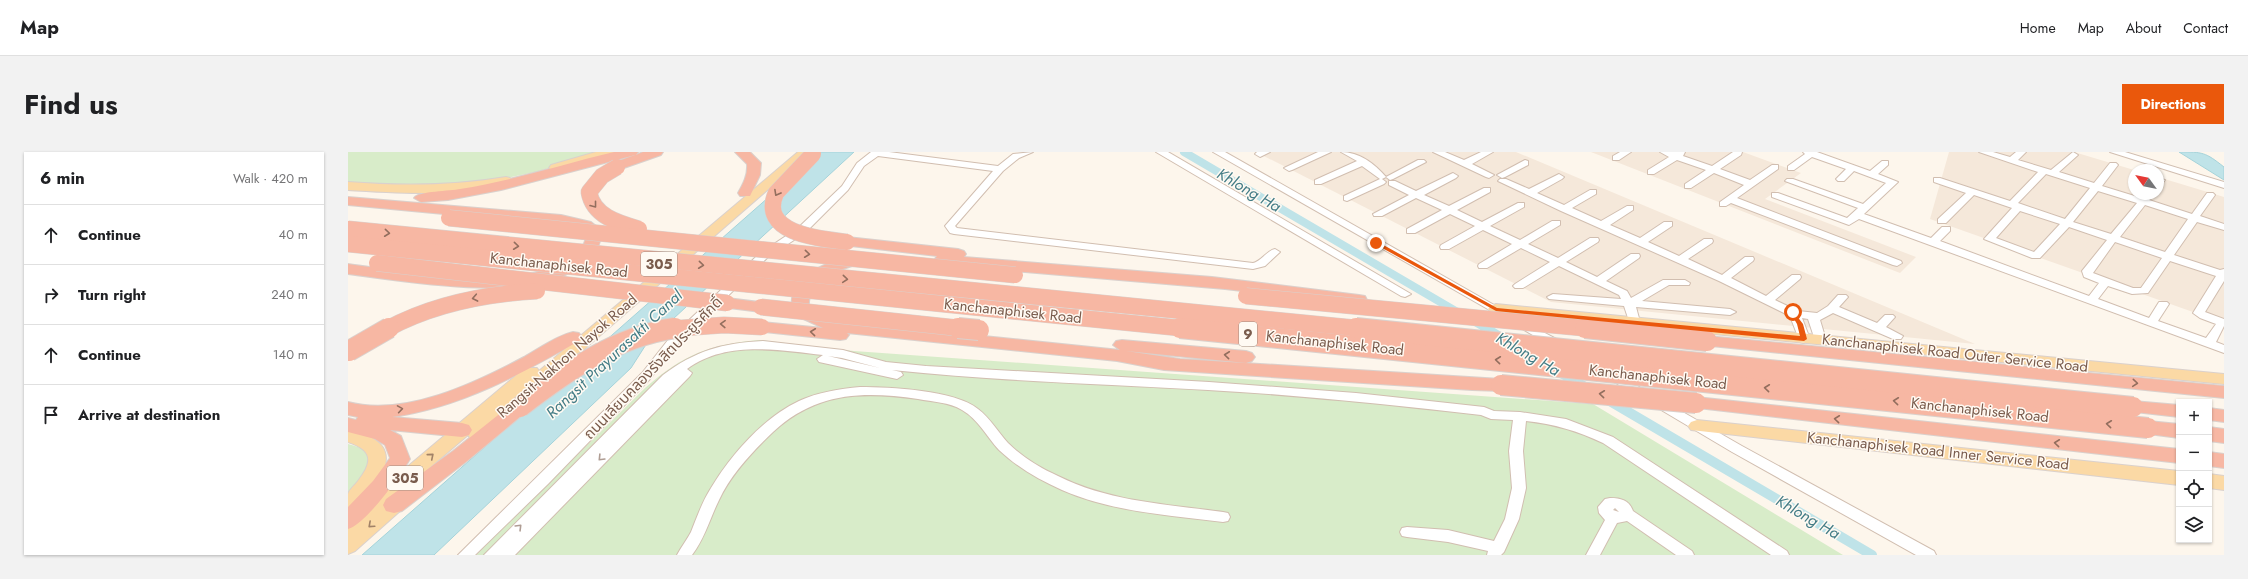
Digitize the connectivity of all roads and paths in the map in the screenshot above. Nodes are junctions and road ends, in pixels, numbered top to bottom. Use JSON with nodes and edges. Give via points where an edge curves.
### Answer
{"nodes":[{"id":1,"x":609,"y":152,"type":"edge"},
{"id":2,"x":631,"y":152,"type":"edge"},
{"id":3,"x":656,"y":152,"type":"edge"},
{"id":4,"x":742,"y":152,"type":"edge"},
{"id":5,"x":793,"y":152,"type":"edge"},
{"id":6,"x":876,"y":152,"type":"edge"},
{"id":7,"x":1028,"y":152,"type":"edge"},
{"id":8,"x":1218,"y":152,"type":"edge"},
{"id":9,"x":1326,"y":152,"type":"edge"},
{"id":10,"x":1346,"y":152,"type":"edge"},
{"id":11,"x":1438,"y":152,"type":"edge"},
{"id":12,"x":1488,"y":152,"type":"edge"},
{"id":13,"x":1626,"y":152,"type":"edge"},
{"id":14,"x":1665,"y":152,"type":"edge"},
{"id":15,"x":1738,"y":152,"type":"edge"},
{"id":16,"x":1810,"y":152,"type":"edge"},
{"id":17,"x":1984,"y":152,"type":"edge"},
{"id":18,"x":2021,"y":152,"type":"edge"},
{"id":19,"x":2115,"y":152,"type":"edge"},
{"id":20,"x":811,"y":153,"type":"edge"},
{"id":21,"x":1167,"y":153,"type":"edge"},
{"id":22,"x":1678,"y":154,"type":"edge"},
{"id":23,"x":2073,"y":155,"type":"dead end"},
{"id":24,"x":1838,"y":157,"type":"edge"},
{"id":25,"x":1616,"y":158,"type":"dead end"},
{"id":26,"x":2011,"y":161,"type":"junction"},
{"id":27,"x":1363,"y":162,"type":"junction"},
{"id":28,"x":1421,"y":162,"type":"dead end"},
{"id":29,"x":1525,"y":163,"type":"dead end"},
{"id":30,"x":1885,"y":163,"type":"dead end"},
{"id":31,"x":1464,"y":164,"type":"junction"},
{"id":32,"x":2113,"y":165,"type":"dead end"},
{"id":33,"x":1775,"y":167,"type":"dead end"},
{"id":34,"x":1853,"y":167,"type":"junction"},
{"id":35,"x":1289,"y":168,"type":"dead end"},
{"id":36,"x":1791,"y":168,"type":"dead end"},
{"id":37,"x":1000,"y":169,"type":"junction"},
{"id":38,"x":1712,"y":170,"type":"junction"},
{"id":39,"x":1651,"y":172,"type":"dead end"},
{"id":40,"x":2048,"y":172,"type":"junction"},
{"id":41,"x":1872,"y":174,"type":"junction"},
{"id":42,"x":1453,"y":176,"type":"dead end"},
{"id":43,"x":1558,"y":177,"type":"dead end"},
{"id":44,"x":1502,"y":178,"type":"junction"},
{"id":45,"x":1386,"y":179,"type":"junction"},
{"id":46,"x":1841,"y":179,"type":"dead end"},
{"id":47,"x":1790,"y":180,"type":"dead end"},
{"id":48,"x":1937,"y":180,"type":"dead end"},
{"id":49,"x":1318,"y":182,"type":"dead end"},
{"id":50,"x":1751,"y":184,"type":"junction"},
{"id":51,"x":2224,"y":185,"type":"edge"},
{"id":52,"x":348,"y":186,"type":"edge"},
{"id":53,"x":1688,"y":186,"type":"dead end"},
{"id":54,"x":2095,"y":186,"type":"junction"},
{"id":55,"x":1487,"y":190,"type":"dead end"},
{"id":56,"x":1973,"y":191,"type":"junction"},
{"id":57,"x":1593,"y":192,"type":"dead end"},
{"id":58,"x":745,"y":193,"type":"junction"},
{"id":59,"x":1529,"y":193,"type":"junction"},
{"id":60,"x":1416,"y":194,"type":"junction"},
{"id":61,"x":2128,"y":194,"type":"edge"},
{"id":62,"x":1775,"y":195,"type":"dead end"},
{"id":63,"x":2210,"y":195,"type":"dead end"},
{"id":64,"x":348,"y":196,"type":"edge"},
{"id":65,"x":1347,"y":198,"type":"dead end"},
{"id":66,"x":2144,"y":200,"type":"edge"},
{"id":67,"x":2151,"y":200,"type":"edge"},
{"id":68,"x":348,"y":201,"type":"edge"},
{"id":69,"x":1520,"y":205,"type":"dead end"},
{"id":70,"x":2016,"y":205,"type":"junction"},
{"id":71,"x":348,"y":208,"type":"edge"},
{"id":72,"x":1630,"y":208,"type":"dead end"},
{"id":73,"x":1564,"y":209,"type":"junction"},
{"id":74,"x":1449,"y":210,"type":"junction"},
{"id":75,"x":1862,"y":211,"type":"junction"},
{"id":76,"x":1378,"y":214,"type":"dead end"},
{"id":77,"x":2194,"y":218,"type":"junction"},
{"id":78,"x":2068,"y":222,"type":"junction"},
{"id":79,"x":1556,"y":223,"type":"dead end"},
{"id":80,"x":1668,"y":224,"type":"dead end"},
{"id":81,"x":1602,"y":225,"type":"junction"},
{"id":82,"x":1483,"y":226,"type":"junction"},
{"id":83,"x":2224,"y":227,"type":"edge"},
{"id":84,"x":348,"y":229,"type":"edge"},
{"id":85,"x":1411,"y":231,"type":"dead end"},
{"id":86,"x":2114,"y":238,"type":"junction"},
{"id":87,"x":1594,"y":240,"type":"dead end"},
{"id":88,"x":1708,"y":242,"type":"dead end"},
{"id":89,"x":1933,"y":242,"type":"junction"},
{"id":90,"x":712,"y":243,"type":"junction"},
{"id":91,"x":1640,"y":243,"type":"junction"},
{"id":92,"x":348,"y":244,"type":"edge"},
{"id":93,"x":1521,"y":244,"type":"junction"},
{"id":94,"x":1445,"y":247,"type":"dead end"},
{"id":95,"x":1275,"y":252,"type":"dead end"},
{"id":96,"x":1635,"y":256,"type":"dead end"},
{"id":97,"x":2168,"y":256,"type":"junction"},
{"id":98,"x":1749,"y":258,"type":"dead end"},
{"id":99,"x":348,"y":260,"type":"edge"},
{"id":100,"x":1680,"y":260,"type":"junction"},
{"id":101,"x":1559,"y":262,"type":"junction"},
{"id":102,"x":1897,"y":263,"type":"dead end"},
{"id":103,"x":1483,"y":266,"type":"dead end"},
{"id":104,"x":348,"y":269,"type":"edge"},
{"id":105,"x":2223,"y":274,"type":"edge"},
{"id":106,"x":1796,"y":277,"type":"dead end"},
{"id":107,"x":1723,"y":279,"type":"junction"},
{"id":108,"x":1598,"y":281,"type":"junction"},
{"id":109,"x":1685,"y":283,"type":"dead end"},
{"id":110,"x":1223,"y":284,"type":"junction"},
{"id":111,"x":2106,"y":284,"type":"dead end"},
{"id":112,"x":1519,"y":286,"type":"dead end"},
{"id":113,"x":1248,"y":292,"type":"junction"},
{"id":114,"x":639,"y":294,"type":"junction"},
{"id":115,"x":1404,"y":294,"type":"dead end"},
{"id":116,"x":1842,"y":297,"type":"dead end"},
{"id":117,"x":1553,"y":298,"type":"dead end"},
{"id":118,"x":1768,"y":300,"type":"junction"},
{"id":119,"x":2092,"y":300,"type":"junction"},
{"id":120,"x":1629,"y":304,"type":"junction"},
{"id":121,"x":2163,"y":304,"type":"dead end"},
{"id":122,"x":1832,"y":308,"type":"junction"},
{"id":123,"x":1730,"y":312,"type":"dead end"},
{"id":124,"x":1499,"y":314,"type":"junction"},
{"id":125,"x":1795,"y":314,"type":"junction"},
{"id":126,"x":1813,"y":317,"type":"junction"},
{"id":127,"x":1889,"y":317,"type":"dead end"},
{"id":128,"x":1634,"y":322,"type":"junction"},
{"id":129,"x":2152,"y":322,"type":"junction"},
{"id":130,"x":2221,"y":325,"type":"edge"},
{"id":131,"x":1878,"y":328,"type":"junction"},
{"id":132,"x":1897,"y":336,"type":"dead end"},
{"id":133,"x":573,"y":337,"type":"junction"},
{"id":134,"x":1804,"y":339,"type":"junction"},
{"id":135,"x":1820,"y":340,"type":"junction"},
{"id":136,"x":2210,"y":344,"type":"junction"},
{"id":137,"x":2224,"y":348,"type":"edge"},
{"id":138,"x":348,"y":351,"type":"edge"},
{"id":139,"x":1176,"y":364,"type":"junction"},
{"id":140,"x":1349,"y":371,"type":"junction"},
{"id":141,"x":924,"y":374,"type":"junction"},
{"id":142,"x":2224,"y":379,"type":"edge"},
{"id":143,"x":2224,"y":392,"type":"edge"},
{"id":144,"x":348,"y":408,"type":"edge"},
{"id":145,"x":2176,"y":411,"type":"edge"},
{"id":146,"x":2212,"y":414,"type":"edge"},
{"id":147,"x":1520,"y":416,"type":"junction"},
{"id":148,"x":2224,"y":416,"type":"edge"},
{"id":149,"x":495,"y":417,"type":"junction"},
{"id":150,"x":348,"y":420,"type":"edge"},
{"id":151,"x":348,"y":425,"type":"edge"},
{"id":152,"x":1697,"y":426,"type":"junction"},
{"id":153,"x":462,"y":430,"type":"junction"},
{"id":154,"x":2176,"y":431,"type":"edge"},
{"id":155,"x":2212,"y":434,"type":"edge"},
{"id":156,"x":348,"y":436,"type":"edge"},
{"id":157,"x":2224,"y":436,"type":"edge"},
{"id":158,"x":2176,"y":456,"type":"edge"},
{"id":159,"x":2212,"y":459,"type":"edge"},
{"id":160,"x":2224,"y":461,"type":"edge"},
{"id":161,"x":2176,"y":478,"type":"edge"},
{"id":162,"x":2212,"y":481,"type":"edge"},
{"id":163,"x":2224,"y":482,"type":"edge"},
{"id":164,"x":394,"y":505,"type":"junction"},
{"id":165,"x":348,"y":506,"type":"edge"},
{"id":166,"x":1223,"y":516,"type":"dead end"},
{"id":167,"x":348,"y":521,"type":"edge"},
{"id":168,"x":348,"y":527,"type":"edge"},
{"id":169,"x":1407,"y":532,"type":"dead end"},
{"id":170,"x":348,"y":546,"type":"edge"},
{"id":171,"x":1497,"y":551,"type":"edge"},
{"id":172,"x":465,"y":555,"type":"edge"},
{"id":173,"x":492,"y":555,"type":"edge"},
{"id":174,"x":506,"y":555,"type":"edge"},
{"id":175,"x":684,"y":555,"type":"edge"},
{"id":176,"x":1593,"y":555,"type":"edge"},
{"id":177,"x":1687,"y":555,"type":"edge"},
{"id":178,"x":1782,"y":555,"type":"edge"},
{"id":179,"x":1929,"y":555,"type":"edge"}],
"edges":[{"from":1,"to":52,"type":"main road","via":[[530,175],[464,188],[423,190]]},
{"from":2,"to":64,"type":"highway","via":[[540,177],[472,192],[412,198]]},
{"from":3,"to":90,"type":"highway","one_way":true,"bridge":true,"via":[[617,167],[602,176],[589,192],[591,204],[604,215],[623,225]]},
{"from":4,"to":58,"type":"highway","via":[[754,163],[755,169]]},
{"from":5,"to":58,"type":"main road","name":"Rangsit-Nakhon Nayok Road","number":"305"},
{"from":6,"to":37,"type":"street"},
{"from":6,"to":172,"type":"street","name":"ถนนเลียบคลองรังสิตประยูรศักดิ์","via":[[860,165],[845,188],[802,230],[763,256],[678,337],[646,376],[549,476]]},
{"from":7,"to":37,"type":"street","via":[[1016,156]]},
{"from":8,"to":124,"type":"street"},
{"from":9,"to":35,"type":"street"},
{"from":10,"to":27,"type":"street"},
{"from":11,"to":31,"type":"street"},
{"from":12,"to":31,"type":"street"},
{"from":13,"to":25,"type":"street"},
{"from":14,"to":22,"type":"street"},
{"from":15,"to":38,"type":"street"},
{"from":16,"to":24,"type":"street"},
{"from":16,"to":36,"type":"street"},
{"from":17,"to":26,"type":"street"},
{"from":18,"to":26,"type":"street"},
{"from":19,"to":51,"type":"street"},
{"from":20,"to":110,"type":"highway","one_way":true,"bridge":true,"via":[[776,193],[773,200],[775,216],[787,228],[799,233],[847,242]]},
{"from":20,"to":149,"type":"main road","name":"Rangsit-Nakhon Nayok Road","number":"305"},
{"from":21,"to":115,"type":"street"},
{"from":22,"to":38,"type":"street"},
{"from":22,"to":39,"type":"street"},
{"from":23,"to":40,"type":"street"},
{"from":24,"to":34,"type":"street"},
{"from":26,"to":40,"type":"street"},
{"from":27,"to":45,"type":"street"},
{"from":27,"to":49,"type":"street"},
{"from":28,"to":45,"type":"street"},
{"from":29,"to":44,"type":"street"},
{"from":30,"to":41,"type":"street"},
{"from":31,"to":44,"type":"street"},
{"from":32,"to":54,"type":"street"},
{"from":33,"to":50,"type":"street"},
{"from":34,"to":41,"type":"street"},
{"from":34,"to":46,"type":"street"},
{"from":37,"to":95,"type":"street","via":[[950,226],[951,229],[1247,266],[1259,265]]},
{"from":38,"to":50,"type":"street"},
{"from":38,"to":53,"type":"street"},
{"from":40,"to":54,"type":"street"},
{"from":40,"to":70,"type":"street"},
{"from":41,"to":75,"type":"street","via":[[1893,182]]},
{"from":42,"to":60,"type":"street"},
{"from":43,"to":59,"type":"street"},
{"from":44,"to":59,"type":"street"},
{"from":45,"to":60,"type":"street"},
{"from":45,"to":65,"type":"street"},
{"from":47,"to":75,"type":"street"},
{"from":48,"to":56,"type":"street"},
{"from":50,"to":102,"type":"street","via":[[1726,201]]},
{"from":54,"to":61,"type":"street"},
{"from":54,"to":78,"type":"street"},
{"from":55,"to":74,"type":"street"},
{"from":56,"to":70,"type":"street"},
{"from":56,"to":89,"type":"street"},
{"from":57,"to":73,"type":"street"},
{"from":58,"to":133,"type":"main road","name":"Rangsit-Nakhon Nayok Road","number":"305"},
{"from":59,"to":73,"type":"street"},
{"from":60,"to":74,"type":"street"},
{"from":60,"to":76,"type":"street"},
{"from":62,"to":75,"type":"street","via":[[1846,221],[1850,221]]},
{"from":63,"to":77,"type":"street"},
{"from":66,"to":86,"type":"street"},
{"from":67,"to":77,"type":"street"},
{"from":68,"to":104,"type":"highway","via":[[561,220],[586,225],[593,230],[595,237],[592,245],[580,259],[566,268],[541,278],[513,283],[488,284]]},
{"from":69,"to":82,"type":"street"},
{"from":70,"to":78,"type":"street"},
{"from":70,"to":78,"type":"street","via":[[1990,240],[2036,256]]},
{"from":71,"to":90,"type":"highway","bridge":true},
{"from":72,"to":81,"type":"street"},
{"from":73,"to":81,"type":"street"},
{"from":74,"to":82,"type":"street"},
{"from":74,"to":85,"type":"street"},
{"from":75,"to":89,"type":"street"},
{"from":77,"to":83,"type":"street"},
{"from":77,"to":97,"type":"street"},
{"from":78,"to":86,"type":"street"},
{"from":79,"to":93,"type":"street"},
{"from":80,"to":91,"type":"street"},
{"from":81,"to":91,"type":"street"},
{"from":82,"to":93,"type":"street"},
{"from":82,"to":94,"type":"street"},
{"from":84,"to":145,"type":"highway","name":"Kanchanaphisek Road","number":"9","one_way":true,"bridge":true},
{"from":86,"to":97,"type":"street"},
{"from":86,"to":97,"type":"street","via":[[2087,271],[2088,275],[2132,291],[2144,292]]},
{"from":87,"to":101,"type":"street"},
{"from":88,"to":100,"type":"street"},
{"from":89,"to":119,"type":"street"},
{"from":90,"to":113,"type":"highway","one_way":true,"bridge":true,"via":[[1015,275]]},
{"from":91,"to":100,"type":"street"},
{"from":154,"to":92,"type":"highway","name":"Kanchanaphisek Road","number":"9","one_way":true,"bridge":true,"via":[[1368,346]]},
{"from":93,"to":101,"type":"street"},
{"from":93,"to":103,"type":"street"},
{"from":96,"to":108,"type":"street"},
{"from":97,"to":105,"type":"street"},
{"from":98,"to":107,"type":"street"},
{"from":99,"to":114,"type":"highway","bridge":true},
{"from":100,"to":107,"type":"street"},
{"from":101,"to":108,"type":"street"},
{"from":101,"to":112,"type":"street"},
{"from":105,"to":130,"type":"street","via":[[2199,312]]},
{"from":106,"to":118,"type":"street"},
{"from":107,"to":118,"type":"street"},
{"from":108,"to":120,"type":"street","via":[[1623,293]]},
{"from":109,"to":120,"type":"street","via":[[1667,282]]},
{"from":110,"to":113,"type":"highway"},
{"from":110,"to":139,"type":"highway","via":[[892,256],[845,262],[807,284],[800,297],[801,310],[834,326],[1109,354]]},
{"from":111,"to":119,"type":"street"},
{"from":113,"to":124,"type":"highway","bridge":true},
{"from":114,"to":138,"type":"highway","one_way":true,"bridge":true,"via":[[526,291],[475,298],[419,313],[371,336]]},
{"from":140,"to":114,"type":"highway","one_way":true,"bridge":true},
{"from":116,"to":122,"type":"street"},
{"from":117,"to":120,"type":"street"},
{"from":118,"to":125,"type":"street"},
{"from":119,"to":129,"type":"street"},
{"from":120,"to":123,"type":"street"},
{"from":120,"to":128,"type":"street"},
{"from":121,"to":129,"type":"street"},
{"from":122,"to":126,"type":"street","via":[[1821,316]]},
{"from":122,"to":131,"type":"street"},
{"from":124,"to":128,"type":"main road","name":"Kanchanaphisek Road Outer Service Road"},
{"from":124,"to":143,"type":"highway","one_way":true,"bridge":true,"via":[[1707,341]]},
{"from":124,"to":152,"type":"street"},
{"from":125,"to":126,"type":"street"},
{"from":125,"to":134,"type":"street"},
{"from":126,"to":135,"type":"street"},
{"from":127,"to":131,"type":"street"},
{"from":128,"to":134,"type":"main road","name":"Kanchanaphisek Road Outer Service Road"},
{"from":129,"to":136,"type":"street"},
{"from":130,"to":136,"type":"street"},
{"from":131,"to":132,"type":"street"},
{"from":144,"to":133,"type":"highway","one_way":true,"via":[[377,413],[438,402],[498,379]]},
{"from":133,"to":153,"type":"main road","name":"Rangsit-Nakhon Nayok Road","number":"305"},
{"from":134,"to":135,"type":"main road","name":"Kanchanaphisek Road Outer Service Road"},
{"from":135,"to":142,"type":"main road","name":"Kanchanaphisek Road Outer Service Road"},
{"from":136,"to":137,"type":"street"},
{"from":139,"to":140,"type":"highway"},
{"from":139,"to":164,"type":"highway","one_way":true,"bridge":true,"via":[[1111,362],[762,327],[701,324],[661,329],[615,344],[576,365]]},
{"from":158,"to":140,"type":"highway","one_way":true,"bridge":true,"via":[[1501,384],[1472,384]]},
{"from":141,"to":147,"type":"street","via":[[1123,386],[1355,405],[1484,419],[1491,414]]},
{"from":173,"to":141,"type":"street","one_way":true,"via":[[667,378],[688,363],[711,353],[737,346],[763,345],[843,354]]},
{"from":141,"to":174,"type":"street","one_way":true,"via":[[878,373],[836,361],[758,352],[735,353],[694,367],[677,380]]},
{"from":146,"to":148,"type":"highway"},
{"from":147,"to":171,"type":"street","via":[[1516,451],[1519,488],[1512,519]]},
{"from":147,"to":178,"type":"street","via":[[1557,420],[1583,428],[1608,440]]},
{"from":149,"to":153,"type":"main road"},
{"from":149,"to":164,"type":"main road","name":"Rangsit-Nakhon Nayok Road","number":"305"},
{"from":150,"to":153,"type":"highway"},
{"from":151,"to":167,"type":"highway","via":[[382,434],[394,441],[400,459],[380,486]]},
{"from":152,"to":161,"type":"main road","name":"Kanchanaphisek Road Inner Service Road"},
{"from":152,"to":179,"type":"street"},
{"from":168,"to":153,"type":"main road","name":"Rangsit-Nakhon Nayok Road","number":"305","one_way":true},
{"from":155,"to":157,"type":"highway"},
{"from":156,"to":165,"type":"main road","via":[[364,439],[373,444],[377,450],[378,463],[371,477]]},
{"from":159,"to":160,"type":"highway"},
{"from":162,"to":163,"type":"main road"},
{"from":164,"to":170,"type":"main road","name":"Rangsit-Nakhon Nayok Road","number":"305","one_way":true},
{"from":166,"to":175,"type":"street","via":[[1111,500],[1078,491],[1009,452],[967,407],[942,399],[906,393],[847,390],[817,397],[794,407],[769,428],[716,490],[698,532]]},
{"from":169,"to":171,"type":"street","via":[[1448,536]]},
{"from":176,"to":177,"type":"street","via":[[1620,516]]}]}
